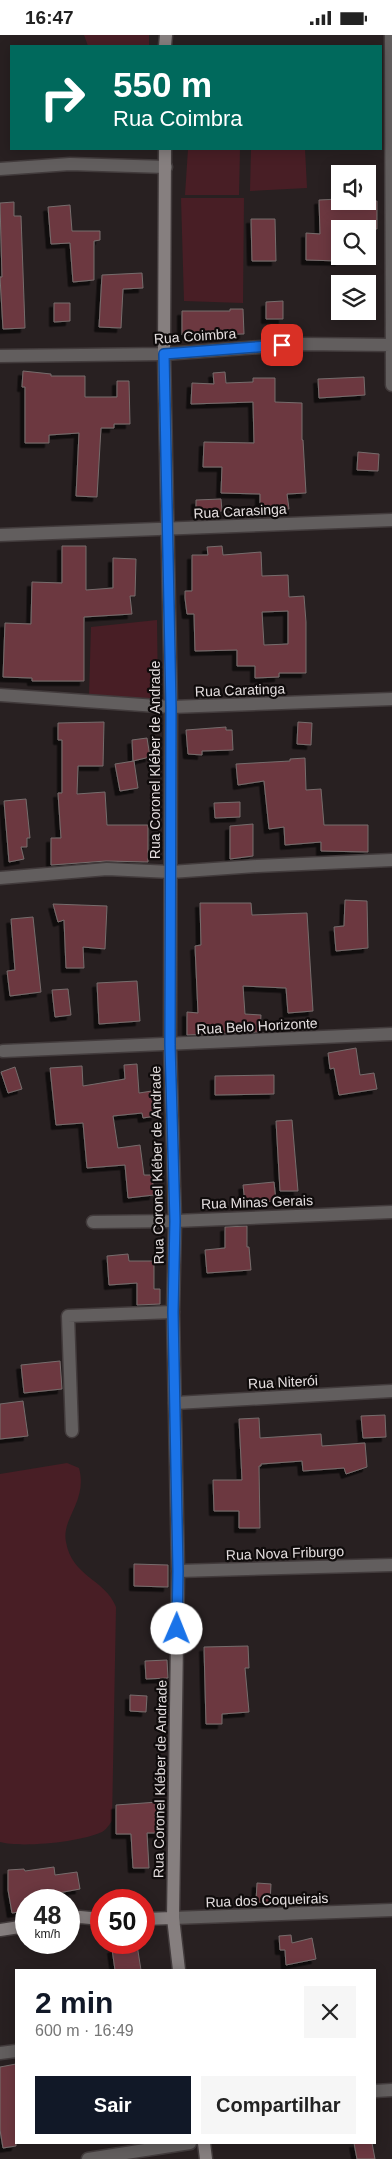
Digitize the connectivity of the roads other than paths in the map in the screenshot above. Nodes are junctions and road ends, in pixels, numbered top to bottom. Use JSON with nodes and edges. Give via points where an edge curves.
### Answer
{"nodes":[{"id":1,"x":391,"y":35,"type":"edge"},
{"id":2,"x":392,"y":120,"type":"edge"},
{"id":3,"x":166,"y":150,"type":"edge"},
{"id":4,"x":166,"y":167,"type":"junction"},
{"id":5,"x":0,"y":169,"type":"edge"},
{"id":6,"x":392,"y":345,"type":"edge"},
{"id":7,"x":164,"y":354,"type":"junction"},
{"id":8,"x":0,"y":356,"type":"edge"},
{"id":9,"x":392,"y":385,"type":"edge"},
{"id":10,"x":392,"y":519,"type":"edge"},
{"id":11,"x":166,"y":530,"type":"junction"},
{"id":12,"x":0,"y":535,"type":"edge"},
{"id":13,"x":0,"y":695,"type":"edge"},
{"id":14,"x":392,"y":699,"type":"edge"},
{"id":15,"x":171,"y":707,"type":"junction"},
{"id":16,"x":392,"y":860,"type":"edge"},
{"id":17,"x":171,"y":872,"type":"junction"},
{"id":18,"x":0,"y":878,"type":"edge"},
{"id":19,"x":392,"y":1034,"type":"edge"},
{"id":20,"x":170,"y":1045,"type":"junction"},
{"id":21,"x":3,"y":1051,"type":"dead end"},
{"id":22,"x":392,"y":1212,"type":"edge"},
{"id":23,"x":175,"y":1221,"type":"junction"},
{"id":24,"x":93,"y":1222,"type":"dead end"},
{"id":25,"x":173,"y":1312,"type":"junction"},
{"id":26,"x":392,"y":1391,"type":"edge"},
{"id":27,"x":175,"y":1403,"type":"junction"},
{"id":28,"x":72,"y":1431,"type":"dead end"},
{"id":29,"x":392,"y":1565,"type":"edge"},
{"id":30,"x":178,"y":1571,"type":"junction"},
{"id":31,"x":392,"y":1910,"type":"edge"},
{"id":32,"x":173,"y":1918,"type":"junction"},
{"id":33,"x":155,"y":1919,"type":"edge"},
{"id":34,"x":15,"y":1928,"type":"edge"},
{"id":35,"x":0,"y":1930,"type":"edge"},
{"id":36,"x":179,"y":1969,"type":"edge"},
{"id":37,"x":15,"y":2051,"type":"edge"},
{"id":38,"x":0,"y":2053,"type":"edge"},
{"id":39,"x":392,"y":2090,"type":"edge"},
{"id":40,"x":376,"y":2091,"type":"edge"},
{"id":41,"x":184,"y":2144,"type":"edge"},
{"id":42,"x":204,"y":2144,"type":"edge"},
{"id":43,"x":88,"y":2159,"type":"edge"},
{"id":44,"x":206,"y":2159,"type":"edge"}],
"edges":[{"from":1,"to":2,"type":"street"},
{"from":2,"to":6,"type":"street"},
{"from":3,"to":4,"type":"main road","name":"Rua Coronel Kléber de Andrade"},
{"from":4,"to":5,"type":"street","via":[[70,164]]},
{"from":4,"to":7,"type":"main road","name":"Rua Coronel Kléber de Andrade"},
{"from":6,"to":7,"type":"street","name":"Rua Coimbra","via":[[301,344]]},
{"from":6,"to":9,"type":"street"},
{"from":7,"to":8,"type":"street","name":"Rua Coimbra"},
{"from":7,"to":11,"type":"main road","name":"Rua Coronel Kléber de Andrade"},
{"from":10,"to":11,"type":"street","name":"Rua Carasinga"},
{"from":11,"to":12,"type":"street","name":"Rua Carasinga"},
{"from":11,"to":15,"type":"main road","name":"Rua Coronel Kléber de Andrade"},
{"from":13,"to":15,"type":"street","name":"Rua Caratinga"},
{"from":14,"to":15,"type":"street","name":"Rua Caratinga"},
{"from":15,"to":17,"type":"main road","name":"Rua Coronel Kléber de Andrade"},
{"from":16,"to":17,"type":"street"},
{"from":17,"to":18,"type":"street","via":[[107,869]]},
{"from":17,"to":20,"type":"main road","name":"Rua Coronel Kléber de Andrade"},
{"from":19,"to":20,"type":"street","name":"Rua Belo Horizonte"},
{"from":20,"to":21,"type":"street","name":"Rua Belo Horizonte"},
{"from":20,"to":23,"type":"main road","name":"Rua Coronel Kléber de Andrade"},
{"from":22,"to":23,"type":"street","name":"Rua Minas Gerais"},
{"from":23,"to":24,"type":"street","name":"Rua Minas Gerais"},
{"from":23,"to":25,"type":"main road","name":"Rua Coronel Kléber de Andrade"},
{"from":25,"to":27,"type":"main road","name":"Rua Coronel Kléber de Andrade"},
{"from":25,"to":28,"type":"street","via":[[68,1316]]},
{"from":26,"to":27,"type":"street","name":"Rua Niterói"},
{"from":27,"to":30,"type":"main road","name":"Rua Coronel Kléber de Andrade"},
{"from":29,"to":30,"type":"street","name":"Rua Nova Friburgo"},
{"from":30,"to":32,"type":"main road","name":"Rua Coronel Kléber de Andrade"},
{"from":31,"to":32,"type":"street","name":"Rua dos Coqueirais"},
{"from":32,"to":33,"type":"main road","name":"Rua dos Coqueirais"},
{"from":32,"to":36,"type":"main road","name":"Rua Coronel Kléber de Andrade"},
{"from":34,"to":35,"type":"main road"},
{"from":37,"to":38,"type":"street"},
{"from":39,"to":40,"type":"street"},
{"from":41,"to":43,"type":"street"},
{"from":42,"to":44,"type":"main road"}]}
